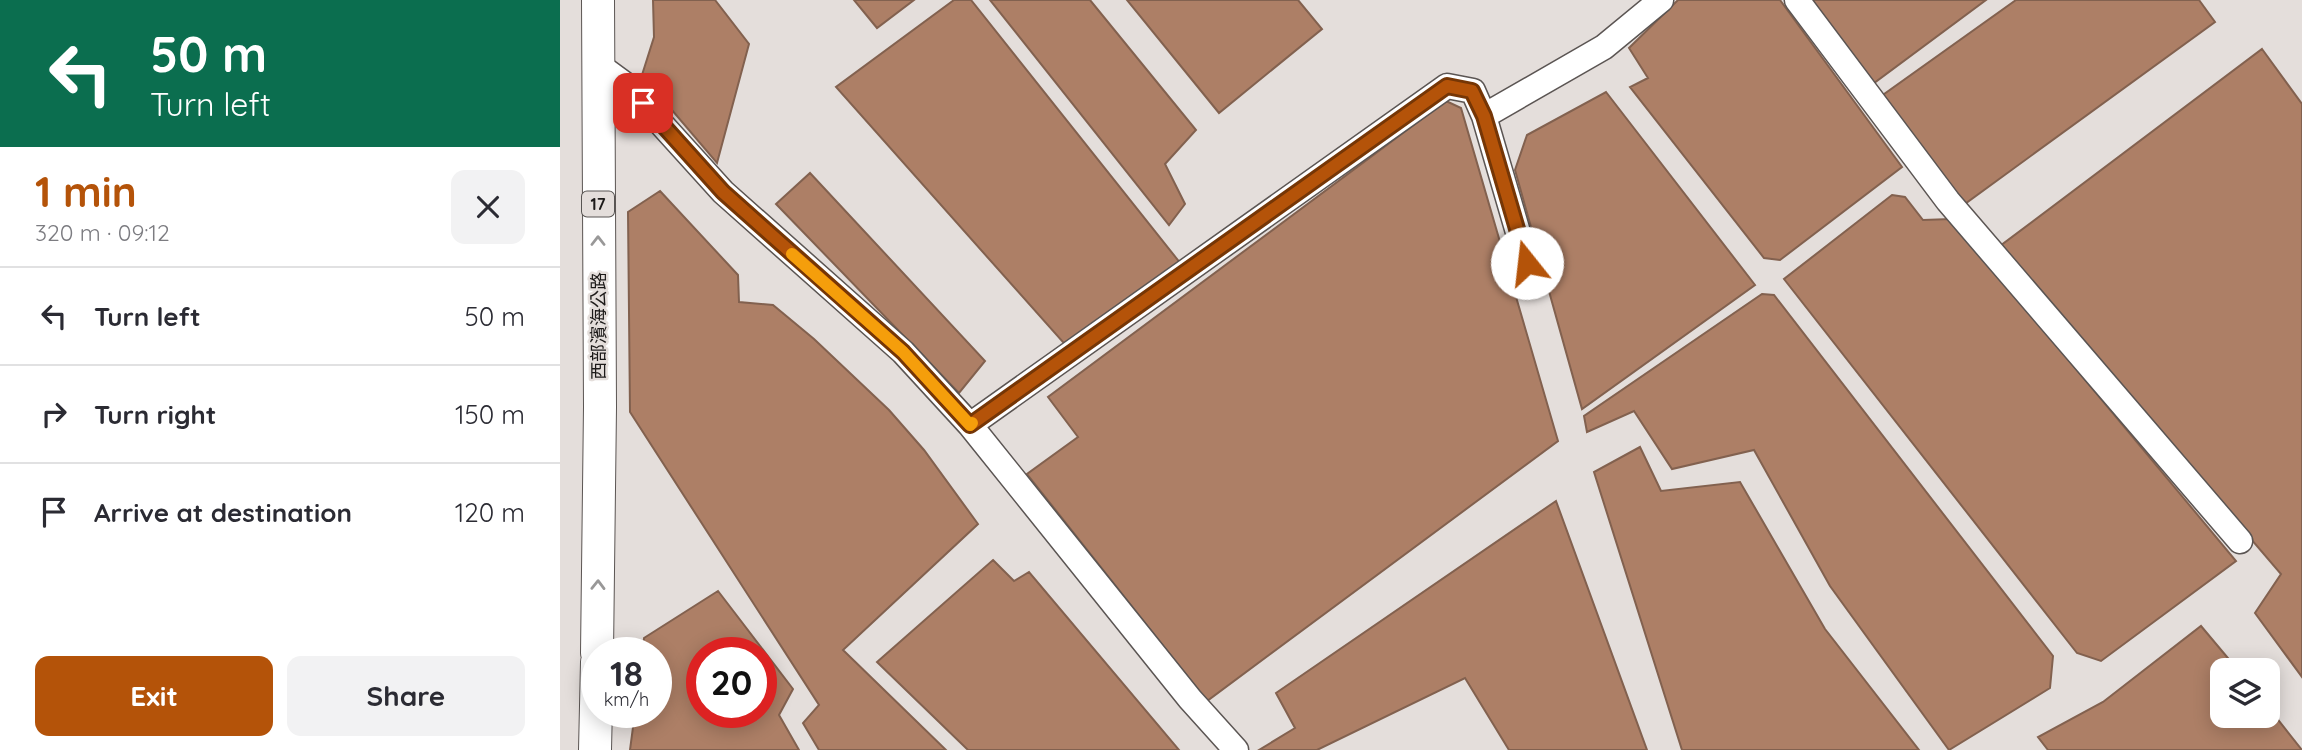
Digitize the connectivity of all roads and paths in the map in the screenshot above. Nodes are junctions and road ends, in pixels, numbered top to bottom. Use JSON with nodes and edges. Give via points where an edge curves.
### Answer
{"nodes":[{"id":1,"x":598,"y":0,"type":"edge"},
{"id":2,"x":1661,"y":0,"type":"edge"},
{"id":3,"x":1797,"y":0,"type":"edge"},
{"id":4,"x":597,"y":64,"type":"junction"},
{"id":5,"x":1484,"y":116,"type":"junction"},
{"id":6,"x":1527,"y":263,"type":"dead end"},
{"id":7,"x":970,"y":425,"type":"junction"},
{"id":8,"x":2240,"y":541,"type":"dead end"},
{"id":9,"x":597,"y":637,"type":"edge"},
{"id":10,"x":596,"y":728,"type":"edge"},
{"id":11,"x":595,"y":750,"type":"edge"},
{"id":12,"x":1236,"y":750,"type":"edge"}],
"edges":[{"from":1,"to":4,"type":"main road","name":"西部濱海公路","number":"17"},
{"from":2,"to":5,"type":"lane","via":[[1604,47]]},
{"from":3,"to":8,"type":"lane","via":[[1948,201]]},
{"from":4,"to":7,"type":"lane","via":[[627,86],[723,192],[903,352]]},
{"from":9,"to":4,"type":"main road","name":"西部濱海公路","number":"17","one_way":true},
{"from":5,"to":6,"type":"lane"},
{"from":5,"to":7,"type":"lane","via":[[1472,91],[1447,86]]},
{"from":7,"to":12,"type":"lane"},
{"from":10,"to":11,"type":"main road"}]}
